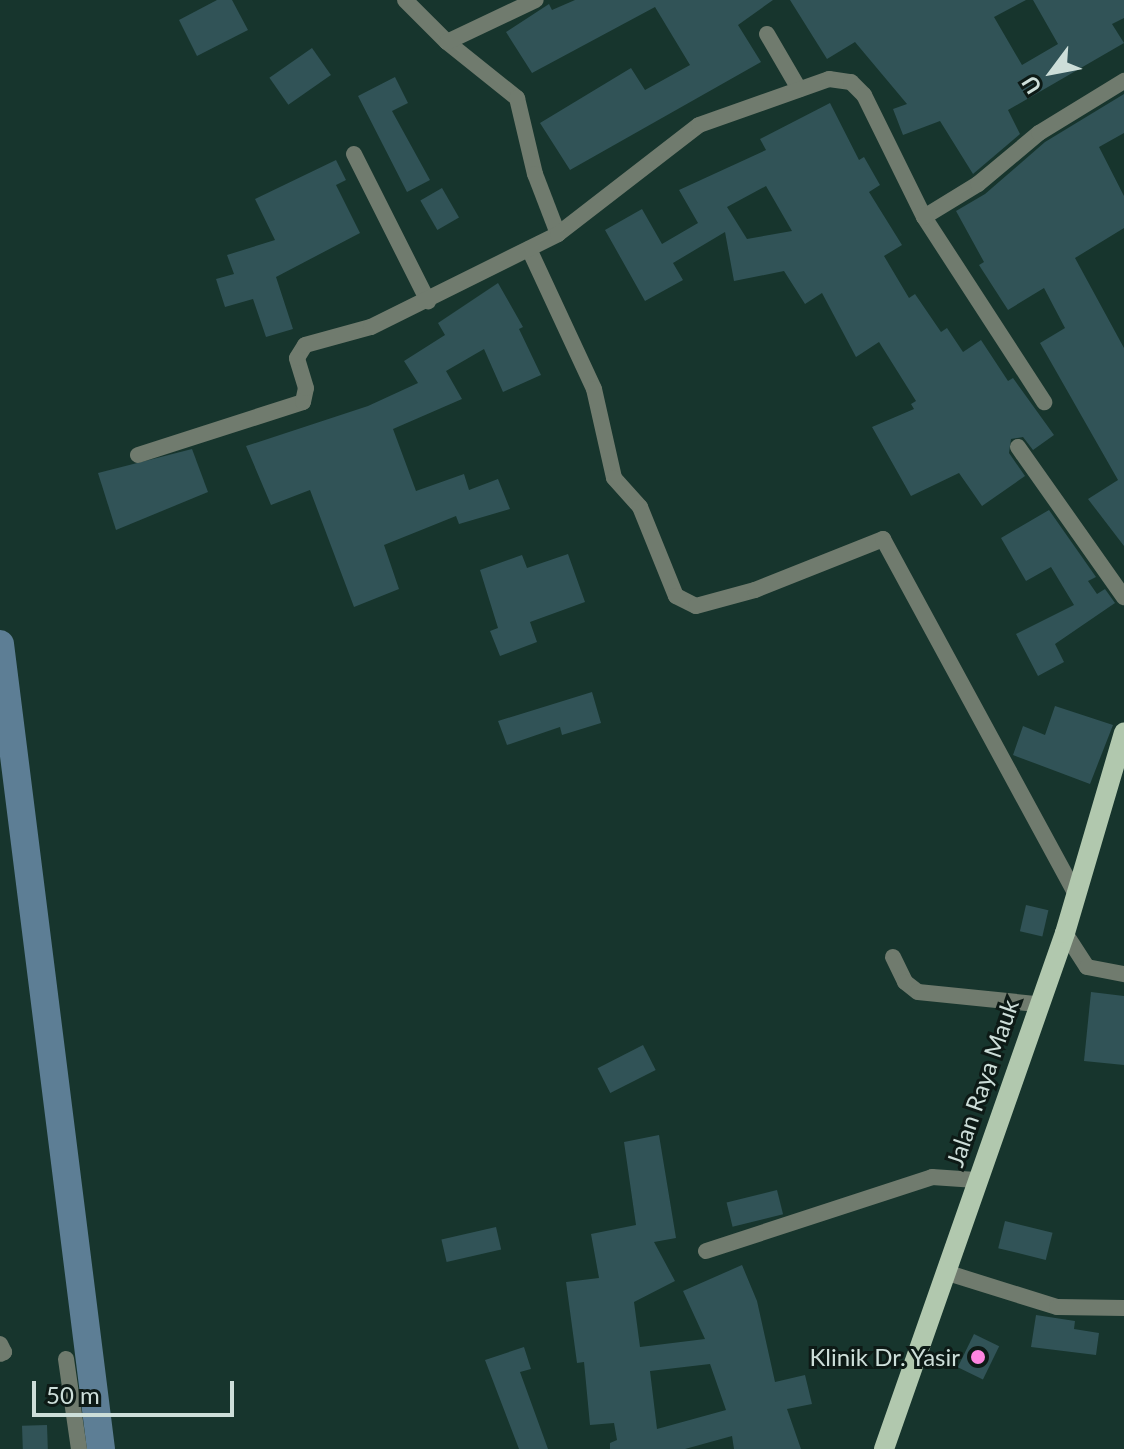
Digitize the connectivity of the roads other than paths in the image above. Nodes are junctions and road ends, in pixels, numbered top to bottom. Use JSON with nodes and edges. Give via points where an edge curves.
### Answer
{"nodes":[{"id":1,"x":405,"y":0,"type":"edge"},
{"id":2,"x":536,"y":0,"type":"edge"},
{"id":3,"x":767,"y":34,"type":"dead end"},
{"id":4,"x":447,"y":42,"type":"junction"},
{"id":5,"x":1124,"y":81,"type":"edge"},
{"id":6,"x":799,"y":89,"type":"junction"},
{"id":7,"x":354,"y":154,"type":"dead end"},
{"id":8,"x":924,"y":217,"type":"junction"},
{"id":9,"x":558,"y":234,"type":"junction"},
{"id":10,"x":529,"y":249,"type":"junction"},
{"id":11,"x":428,"y":301,"type":"junction"},
{"id":12,"x":1044,"y":402,"type":"dead end"},
{"id":13,"x":1018,"y":447,"type":"dead end"},
{"id":14,"x":138,"y":455,"type":"dead end"},
{"id":15,"x":1124,"y":597,"type":"edge"},
{"id":16,"x":1124,"y":732,"type":"edge"},
{"id":17,"x":1076,"y":895,"type":"junction"},
{"id":18,"x":1065,"y":933,"type":"junction"},
{"id":19,"x":893,"y":957,"type":"dead end"},
{"id":20,"x":1124,"y":974,"type":"edge"},
{"id":21,"x":1037,"y":1004,"type":"junction"},
{"id":22,"x":976,"y":1180,"type":"junction"},
{"id":23,"x":706,"y":1251,"type":"dead end"},
{"id":24,"x":945,"y":1272,"type":"junction"},
{"id":25,"x":1124,"y":1308,"type":"edge"},
{"id":26,"x":0,"y":1344,"type":"edge"},
{"id":27,"x":0,"y":1354,"type":"edge"},
{"id":28,"x":66,"y":1359,"type":"dead end"},
{"id":29,"x":79,"y":1449,"type":"edge"},
{"id":30,"x":884,"y":1449,"type":"edge"}],
"edges":[{"from":1,"to":4,"type":"street"},
{"from":2,"to":4,"type":"street"},
{"from":3,"to":6,"type":"street"},
{"from":4,"to":9,"type":"street","via":[[517,98],[535,174]]},
{"from":5,"to":8,"type":"street","via":[[1039,133],[978,184]]},
{"from":6,"to":8,"type":"street","via":[[840,78],[858,87]]},
{"from":6,"to":9,"type":"street","via":[[699,125]]},
{"from":7,"to":11,"type":"street"},
{"from":8,"to":12,"type":"street"},
{"from":9,"to":10,"type":"street"},
{"from":10,"to":11,"type":"street"},
{"from":10,"to":17,"type":"street","via":[[594,389],[614,478],[640,507],[676,596],[696,606],[755,590],[883,539]]},
{"from":11,"to":14,"type":"street","via":[[371,327],[299,350],[303,402]]},
{"from":13,"to":15,"type":"street"},
{"from":16,"to":17,"type":"main road","name":"Jalan Raya Mauk"},
{"from":17,"to":18,"type":"main road","name":"Jalan Raya Mauk"},
{"from":18,"to":20,"type":"street","via":[[1087,967]]},
{"from":18,"to":21,"type":"main road","name":"Jalan Raya Mauk"},
{"from":19,"to":21,"type":"street","via":[[905,982],[918,992]]},
{"from":21,"to":22,"type":"main road","name":"Jalan Raya Mauk"},
{"from":22,"to":23,"type":"street","via":[[932,1177]]},
{"from":22,"to":24,"type":"main road","name":"Jalan Raya Mauk"},
{"from":24,"to":25,"type":"street","via":[[1057,1307]]},
{"from":24,"to":30,"type":"main road","name":"Jalan Raya Mauk"},
{"from":26,"to":27,"type":"street"},
{"from":28,"to":29,"type":"street"}]}
